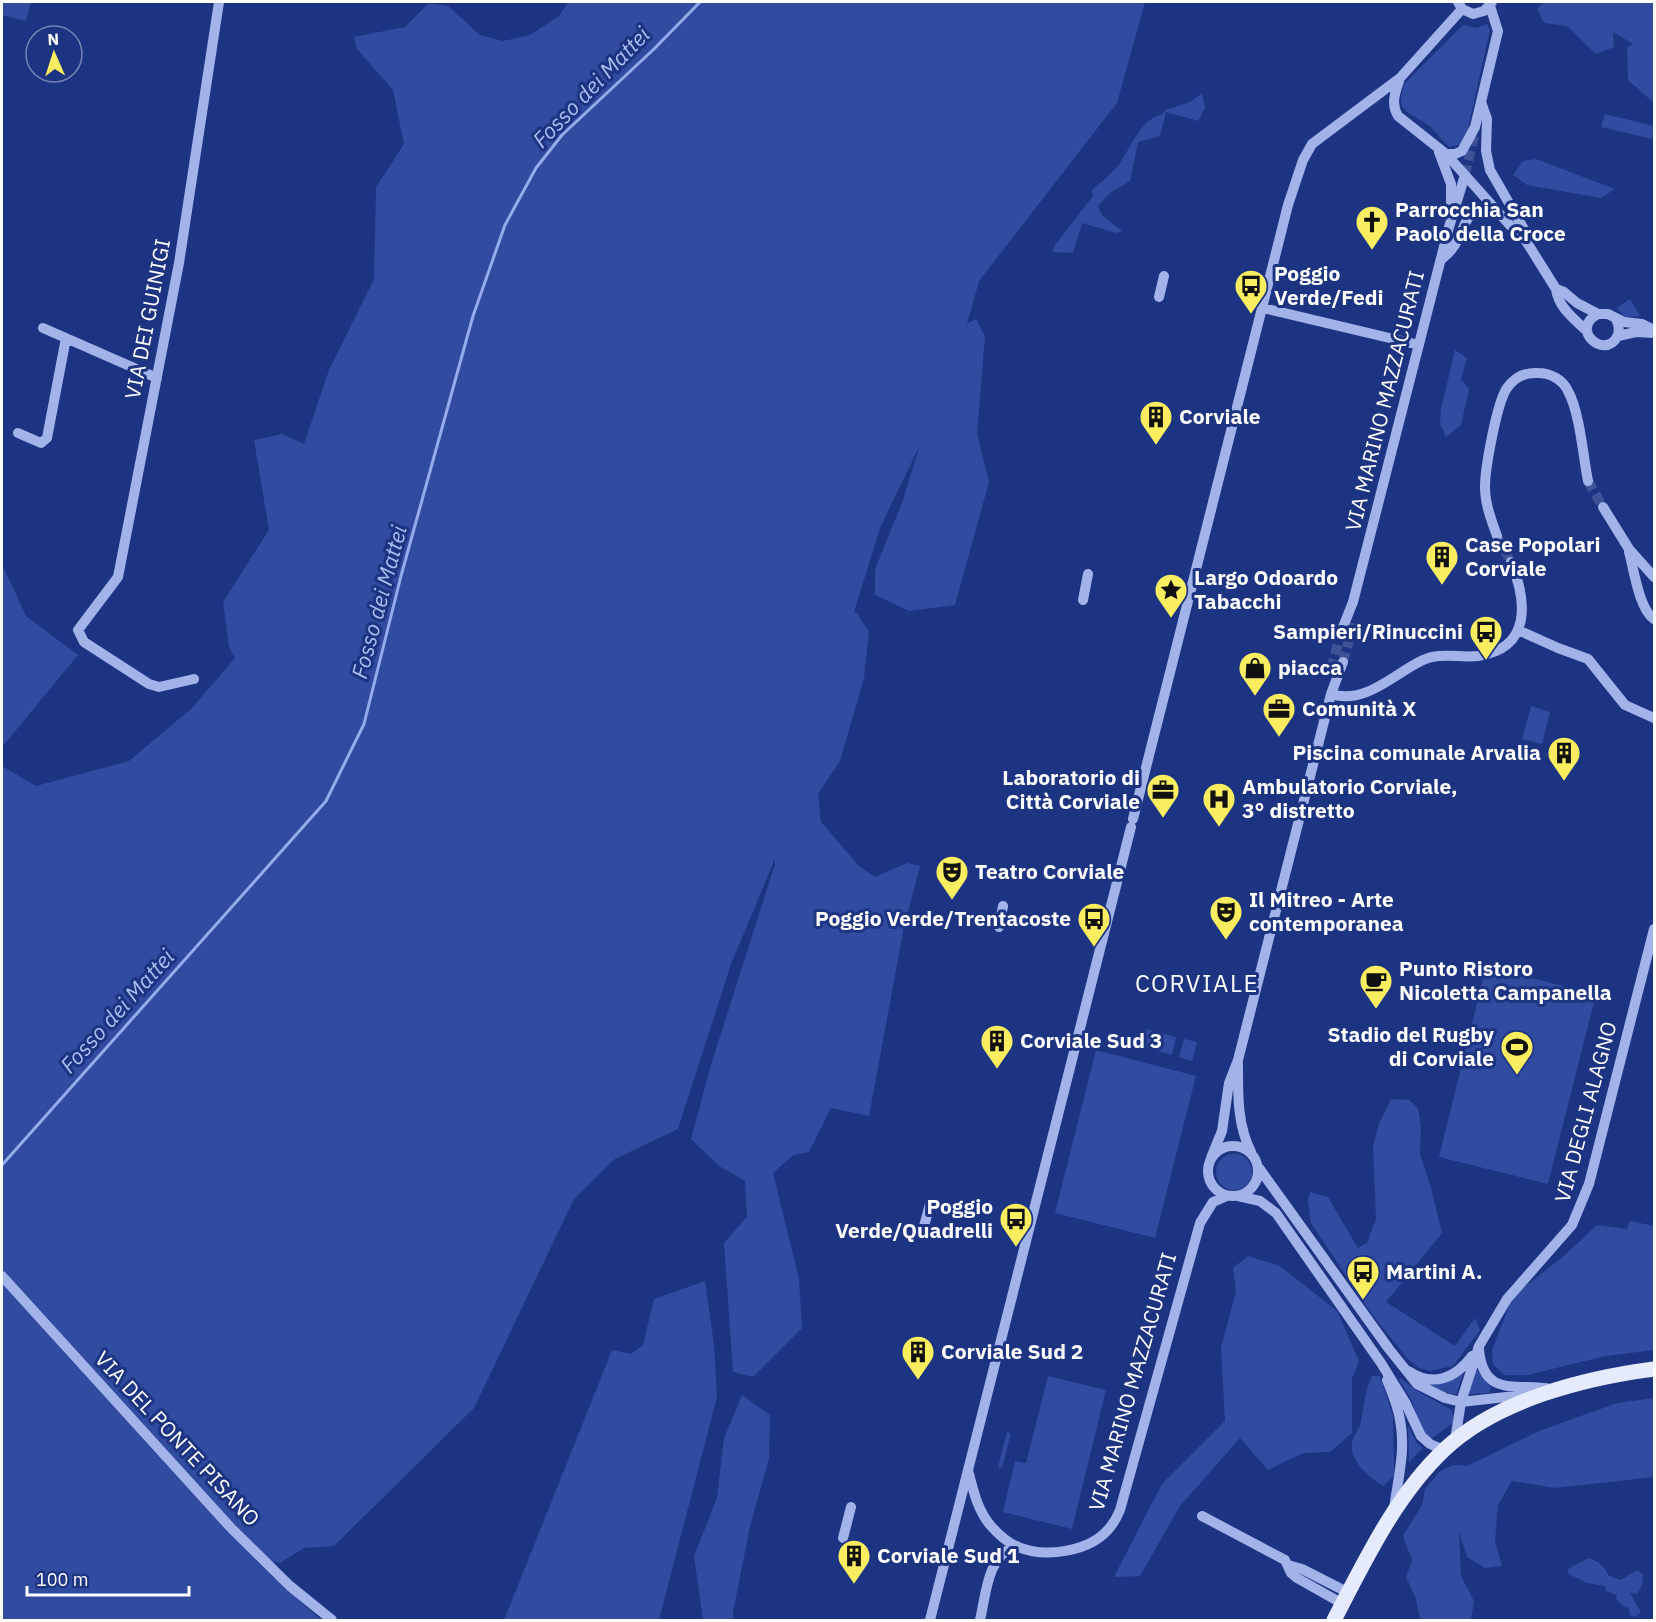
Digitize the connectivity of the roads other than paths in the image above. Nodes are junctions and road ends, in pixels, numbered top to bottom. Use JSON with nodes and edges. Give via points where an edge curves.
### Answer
{"nodes":[{"id":1,"x":219,"y":2,"type":"edge"},
{"id":2,"x":1491,"y":4,"type":"edge"},
{"id":3,"x":1460,"y":5,"type":"edge"},
{"id":4,"x":1400,"y":78,"type":"junction"},
{"id":5,"x":1482,"y":102,"type":"junction"},
{"id":6,"x":1441,"y":151,"type":"junction"},
{"id":7,"x":1466,"y":174,"type":"junction"},
{"id":8,"x":1494,"y":208,"type":"junction"},
{"id":9,"x":1449,"y":227,"type":"junction"},
{"id":10,"x":1526,"y":241,"type":"junction"},
{"id":11,"x":1441,"y":260,"type":"junction"},
{"id":12,"x":1164,"y":276,"type":"dead end"},
{"id":13,"x":1556,"y":289,"type":"junction"},
{"id":14,"x":1160,"y":297,"type":"dead end"},
{"id":15,"x":1263,"y":308,"type":"junction"},
{"id":16,"x":1598,"y":314,"type":"junction"},
{"id":17,"x":1616,"y":319,"type":"junction"},
{"id":18,"x":43,"y":328,"type":"dead end"},
{"id":19,"x":1587,"y":331,"type":"junction"},
{"id":20,"x":1654,"y":331,"type":"edge"},
{"id":21,"x":1618,"y":336,"type":"junction"},
{"id":22,"x":66,"y":338,"type":"junction"},
{"id":23,"x":1419,"y":345,"type":"junction"},
{"id":24,"x":157,"y":378,"type":"junction"},
{"id":25,"x":18,"y":433,"type":"dead end"},
{"id":26,"x":1588,"y":481,"type":"tunnel mouth"},
{"id":27,"x":1603,"y":507,"type":"tunnel mouth"},
{"id":28,"x":1497,"y":536,"type":"tunnel mouth"},
{"id":29,"x":1629,"y":549,"type":"junction"},
{"id":30,"x":1511,"y":562,"type":"tunnel mouth"},
{"id":31,"x":1088,"y":574,"type":"dead end"},
{"id":32,"x":1654,"y":578,"type":"edge"},
{"id":33,"x":1083,"y":600,"type":"dead end"},
{"id":34,"x":1353,"y":602,"type":"junction"},
{"id":35,"x":1654,"y":619,"type":"edge"},
{"id":36,"x":1354,"y":621,"type":"tunnel mouth"},
{"id":37,"x":1343,"y":627,"type":"tunnel mouth"},
{"id":38,"x":1518,"y":630,"type":"junction"},
{"id":39,"x":1343,"y":663,"type":"tunnel mouth"},
{"id":40,"x":1331,"y":669,"type":"tunnel mouth"},
{"id":41,"x":194,"y":679,"type":"dead end"},
{"id":42,"x":1332,"y":689,"type":"junction"},
{"id":43,"x":1654,"y":718,"type":"edge"},
{"id":44,"x":1003,"y":906,"type":"dead end"},
{"id":45,"x":999,"y":927,"type":"dead end"},
{"id":46,"x":1654,"y":929,"type":"edge"},
{"id":47,"x":1238,"y":1060,"type":"junction"},
{"id":48,"x":1251,"y":1152,"type":"junction"},
{"id":49,"x":1211,"y":1158,"type":"junction"},
{"id":50,"x":1259,"y":1168,"type":"junction"},
{"id":51,"x":1227,"y":1196,"type":"junction"},
{"id":52,"x":1239,"y":1196,"type":"junction"},
{"id":53,"x":930,"y":1204,"type":"dead end"},
{"id":54,"x":923,"y":1230,"type":"dead end"},
{"id":55,"x":2,"y":1276,"type":"edge"},
{"id":56,"x":1479,"y":1346,"type":"junction"},
{"id":57,"x":1381,"y":1362,"type":"junction"},
{"id":58,"x":1400,"y":1364,"type":"junction"},
{"id":59,"x":1654,"y":1369,"type":"edge"},
{"id":60,"x":1556,"y":1390,"type":"junction"},
{"id":61,"x":1461,"y":1402,"type":"junction"},
{"id":62,"x":1450,"y":1445,"type":"junction"},
{"id":63,"x":968,"y":1470,"type":"junction"},
{"id":64,"x":851,"y":1507,"type":"dead end"},
{"id":65,"x":1393,"y":1514,"type":"junction"},
{"id":66,"x":1202,"y":1516,"type":"dead end"},
{"id":67,"x":843,"y":1538,"type":"dead end"},
{"id":68,"x":1017,"y":1546,"type":"junction"},
{"id":69,"x":1346,"y":1598,"type":"junction"},
{"id":70,"x":332,"y":1620,"type":"edge"},
{"id":71,"x":930,"y":1620,"type":"edge"},
{"id":72,"x":980,"y":1620,"type":"edge"},
{"id":73,"x":1334,"y":1620,"type":"edge"}],
"edges":[{"from":1,"to":24,"type":"street","name":"VIA DEI GUINIGI","via":[[183,240]]},
{"from":2,"to":3,"type":"street","via":[[1476,14]]},
{"from":2,"to":5,"type":"street","via":[[1498,31]]},
{"from":3,"to":4,"type":"street"},
{"from":4,"to":6,"type":"street","via":[[1394,111]]},
{"from":4,"to":15,"type":"street","via":[[1309,149],[1288,205]]},
{"from":5,"to":6,"type":"street","via":[[1475,128],[1462,151]]},
{"from":5,"to":10,"type":"street","via":[[1490,170],[1525,231]]},
{"from":6,"to":7,"type":"street"},
{"from":6,"to":9,"type":"street","via":[[1451,184]]},
{"from":7,"to":8,"type":"street"},
{"from":7,"to":9,"type":"street","name":"VIA MARINO MAZZACURATI"},
{"from":8,"to":10,"type":"street"},
{"from":8,"to":11,"type":"street","via":[[1472,212],[1453,249]]},
{"from":9,"to":11,"type":"street","name":"VIA MARINO MAZZACURATI"},
{"from":10,"to":13,"type":"street"},
{"from":11,"to":23,"type":"street","name":"VIA MARINO MAZZACURATI"},
{"from":12,"to":14,"type":"street"},
{"from":13,"to":16,"type":"street"},
{"from":13,"to":19,"type":"street","via":[[1568,313]]},
{"from":15,"to":23,"type":"street"},
{"from":15,"to":63,"type":"street"},
{"from":16,"to":17,"type":"street"},
{"from":16,"to":19,"type":"street","via":[[1589,320]]},
{"from":17,"to":20,"type":"street"},
{"from":17,"to":21,"type":"street"},
{"from":18,"to":22,"type":"street"},
{"from":19,"to":21,"type":"street","via":[[1590,339],[1601,345],[1610,344]]},
{"from":20,"to":21,"type":"street"},
{"from":22,"to":24,"type":"street"},
{"from":22,"to":25,"type":"street","via":[[47,438],[41,443]]},
{"from":23,"to":34,"type":"street","name":"VIA MARINO MAZZACURATI"},
{"from":24,"to":41,"type":"street","name":"VIA DEI GUINIGI","via":[[118,577],[78,630],[84,642],[149,684],[159,687]]},
{"from":26,"to":28,"type":"street","via":[[1573,402],[1565,386],[1543,373],[1520,376],[1502,398],[1487,468],[1487,508]]},
{"from":27,"to":29,"type":"street"},
{"from":29,"to":32,"type":"street"},
{"from":29,"to":35,"type":"street","via":[[1643,604]]},
{"from":30,"to":38,"type":"street","via":[[1523,600]]},
{"from":31,"to":33,"type":"street"},
{"from":34,"to":36,"type":"street","name":"VIA MARINO MAZZACURATI"},
{"from":34,"to":37,"type":"street","name":"VIA MARINO MAZZACURATI"},
{"from":38,"to":42,"type":"street","via":[[1502,648],[1478,656],[1425,658],[1372,690],[1351,697],[1341,697]]},
{"from":38,"to":43,"type":"street","via":[[1588,659],[1619,700]]},
{"from":39,"to":42,"type":"street"},
{"from":40,"to":42,"type":"street"},
{"from":42,"to":47,"type":"street"},
{"from":44,"to":45,"type":"street"},
{"from":46,"to":56,"type":"street","name":"VIA DEGLI ALAGNO","via":[[1578,1215],[1507,1299]]},
{"from":47,"to":48,"type":"street","via":[[1242,1129]]},
{"from":47,"to":49,"type":"street","via":[[1229,1083],[1222,1131]]},
{"from":48,"to":49,"type":"street","via":[[1239,1146],[1226,1147]]},
{"from":48,"to":50,"type":"street"},
{"from":49,"to":51,"type":"street","via":[[1209,1179]]},
{"from":50,"to":52,"type":"street","via":[[1252,1189]]},
{"from":50,"to":58,"type":"street"},
{"from":51,"to":52,"type":"street"},
{"from":51,"to":68,"type":"street","name":"VIA MARINO MAZZACURATI","via":[[1213,1202],[1200,1223],[1120,1510],[1111,1527],[1092,1542],[1071,1549],[1044,1552]]},
{"from":52,"to":57,"type":"street","via":[[1269,1205],[1276,1213]]},
{"from":53,"to":54,"type":"street"},
{"from":55,"to":70,"type":"street","name":"VIA DEL PONTE PISANO","via":[[231,1529]]},
{"from":56,"to":58,"type":"street","via":[[1460,1370],[1444,1378],[1418,1376]]},
{"from":56,"to":60,"type":"street","via":[[1483,1369],[1495,1383],[1510,1388]]},
{"from":56,"to":61,"type":"street","name":"VIA DEGLI ALAGNO"},
{"from":57,"to":62,"type":"street","via":[[1423,1438],[1433,1446]]},
{"from":57,"to":65,"type":"street","via":[[1402,1429]]},
{"from":58,"to":61,"type":"street","via":[[1423,1388]]},
{"from":59,"to":60,"type":"main road"},
{"from":60,"to":61,"type":"street"},
{"from":60,"to":62,"type":"main road","via":[[1504,1410]]},
{"from":61,"to":62,"type":"street","name":"VIA DEGLI ALAGNO"},
{"from":62,"to":65,"type":"main road","via":[[1418,1479]]},
{"from":63,"to":68,"type":"street","via":[[987,1521]]},
{"from":63,"to":71,"type":"street"},
{"from":64,"to":67,"type":"street"},
{"from":65,"to":69,"type":"main road"},
{"from":66,"to":69,"type":"street","via":[[1285,1560],[1297,1578]]},
{"from":68,"to":72,"type":"street","via":[[1005,1550],[996,1562]]},
{"from":69,"to":73,"type":"main road"}]}
